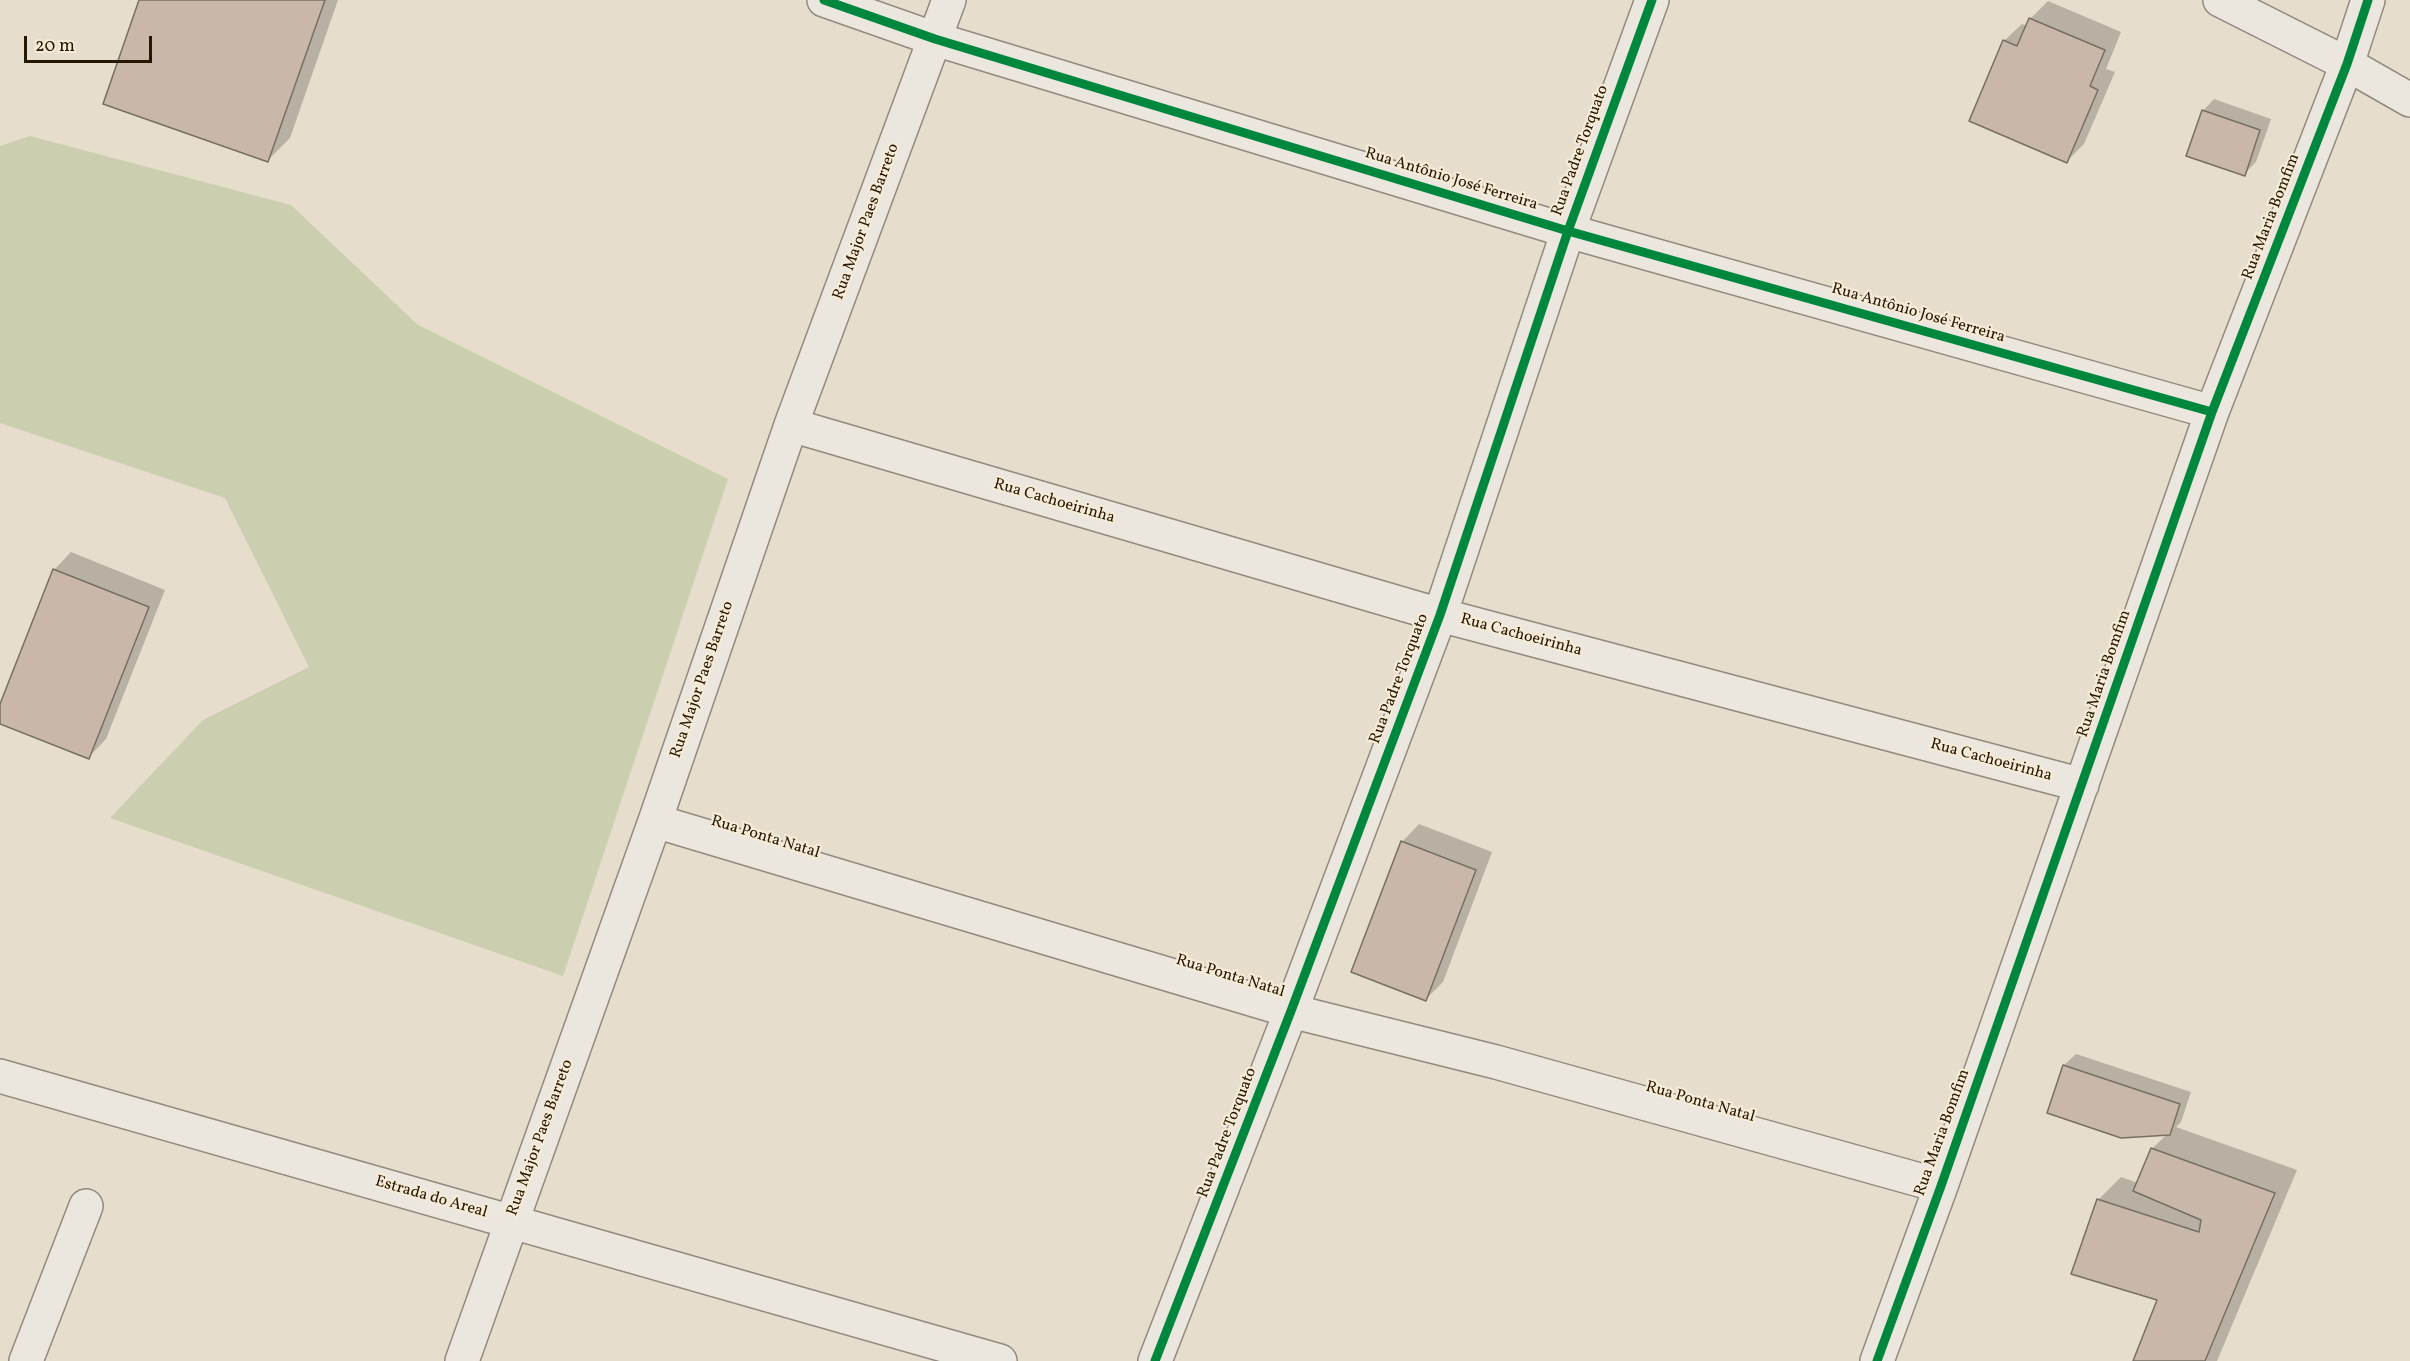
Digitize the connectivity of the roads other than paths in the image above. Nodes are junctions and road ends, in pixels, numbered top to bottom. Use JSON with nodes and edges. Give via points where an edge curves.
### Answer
{"nodes":[{"id":1,"x":824,"y":0,"type":"edge"},
{"id":2,"x":949,"y":0,"type":"edge"},
{"id":3,"x":1652,"y":0,"type":"edge"},
{"id":4,"x":2220,"y":0,"type":"edge"},
{"id":5,"x":2368,"y":0,"type":"edge"},
{"id":6,"x":935,"y":39,"type":"junction"},
{"id":7,"x":2347,"y":64,"type":"junction"},
{"id":8,"x":2410,"y":100,"type":"edge"},
{"id":9,"x":1568,"y":231,"type":"junction"},
{"id":10,"x":2212,"y":412,"type":"junction"},
{"id":11,"x":791,"y":424,"type":"junction"},
{"id":12,"x":1440,"y":615,"type":"junction"},
{"id":13,"x":2082,"y":785,"type":"junction"},
{"id":14,"x":655,"y":821,"type":"junction"},
{"id":15,"x":1291,"y":1011,"type":"junction"},
{"id":16,"x":0,"y":1076,"type":"edge"},
{"id":17,"x":1941,"y":1185,"type":"junction"},
{"id":18,"x":86,"y":1206,"type":"dead end"},
{"id":19,"x":512,"y":1220,"type":"junction"},
{"id":20,"x":26,"y":1361,"type":"edge"},
{"id":21,"x":462,"y":1361,"type":"edge"},
{"id":22,"x":1000,"y":1361,"type":"edge"},
{"id":23,"x":1155,"y":1361,"type":"edge"},
{"id":24,"x":1877,"y":1361,"type":"edge"}],
"edges":[{"from":1,"to":6,"type":"street","name":"Rua Antônio José Ferreira"},
{"from":2,"to":6,"type":"street","name":"Rua Major Paes Barreto"},
{"from":3,"to":9,"type":"street","name":"Rua Padre Torquato"},
{"from":4,"to":7,"type":"street"},
{"from":5,"to":7,"type":"street","name":"Rua Maria Bomfim"},
{"from":6,"to":9,"type":"street","name":"Rua Antônio José Ferreira"},
{"from":6,"to":11,"type":"street","name":"Rua Major Paes Barreto"},
{"from":7,"to":8,"type":"street"},
{"from":7,"to":10,"type":"street","name":"Rua Maria Bomfim"},
{"from":9,"to":10,"type":"street","name":"Rua Antônio José Ferreira"},
{"from":9,"to":12,"type":"street","name":"Rua Padre Torquato"},
{"from":10,"to":13,"type":"street","name":"Rua Maria Bomfim"},
{"from":11,"to":12,"type":"street","name":"Rua Cachoeirinha"},
{"from":11,"to":14,"type":"street","name":"Rua Major Paes Barreto"},
{"from":12,"to":13,"type":"street","name":"Rua Cachoeirinha"},
{"from":12,"to":15,"type":"street","name":"Rua Padre Torquato"},
{"from":13,"to":17,"type":"street","name":"Rua Maria Bomfim"},
{"from":14,"to":15,"type":"street","name":"Rua Ponta Natal"},
{"from":14,"to":19,"type":"street","name":"Rua Major Paes Barreto"},
{"from":15,"to":17,"type":"street","name":"Rua Ponta Natal","via":[[1496,1062]]},
{"from":15,"to":23,"type":"street","name":"Rua Padre Torquato"},
{"from":16,"to":19,"type":"street","name":"Estrada do Areal"},
{"from":17,"to":24,"type":"street","name":"Rua Maria Bomfim"},
{"from":18,"to":20,"type":"street"},
{"from":19,"to":21,"type":"street","name":"Rua Major Paes Barreto"},
{"from":19,"to":22,"type":"street","name":"Estrada do Areal"}]}
